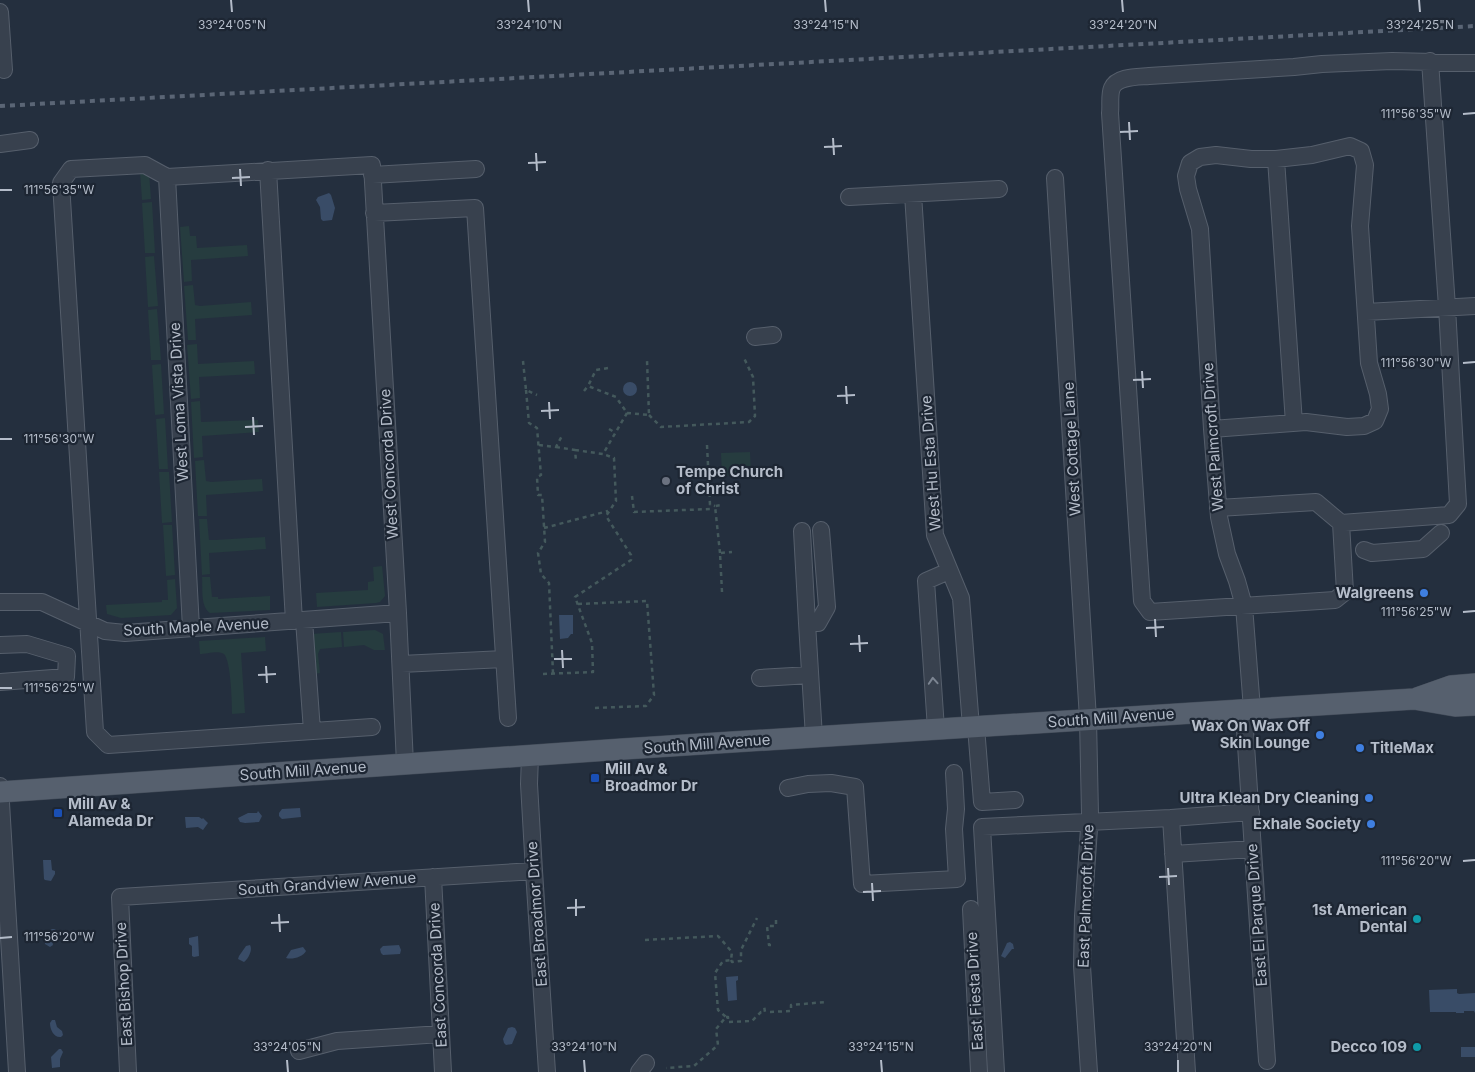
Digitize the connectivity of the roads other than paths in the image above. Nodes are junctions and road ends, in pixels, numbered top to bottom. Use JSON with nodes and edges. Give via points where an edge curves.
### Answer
{"nodes":[{"id":1,"x":0,"y":12,"type":"edge"},
{"id":2,"x":1430,"y":61,"type":"junction"},
{"id":3,"x":1475,"y":63,"type":"edge"},
{"id":4,"x":4,"y":70,"type":"dead end"},
{"id":5,"x":30,"y":140,"type":"dead end"},
{"id":6,"x":0,"y":144,"type":"edge"},
{"id":7,"x":1276,"y":159,"type":"junction"},
{"id":8,"x":476,"y":169,"type":"dead end"},
{"id":9,"x":268,"y":170,"type":"junction"},
{"id":10,"x":372,"y":170,"type":"junction"},
{"id":11,"x":167,"y":177,"type":"junction"},
{"id":12,"x":1055,"y":178,"type":"dead end"},
{"id":13,"x":999,"y":189,"type":"dead end"},
{"id":14,"x":913,"y":194,"type":"junction"},
{"id":15,"x":849,"y":197,"type":"dead end"},
{"id":16,"x":374,"y":213,"type":"junction"},
{"id":17,"x":1475,"y":306,"type":"edge"},
{"id":18,"x":1447,"y":307,"type":"junction"},
{"id":19,"x":1366,"y":312,"type":"junction"},
{"id":20,"x":773,"y":335,"type":"dead end"},
{"id":21,"x":755,"y":337,"type":"dead end"},
{"id":22,"x":1294,"y":423,"type":"junction"},
{"id":23,"x":1212,"y":429,"type":"junction"},
{"id":24,"x":1218,"y":508,"type":"junction"},
{"id":25,"x":1340,"y":523,"type":"junction"},
{"id":26,"x":821,"y":530,"type":"dead end"},
{"id":27,"x":802,"y":531,"type":"dead end"},
{"id":28,"x":1441,"y":534,"type":"dead end"},
{"id":29,"x":1364,"y":550,"type":"dead end"},
{"id":30,"x":949,"y":570,"type":"junction"},
{"id":31,"x":0,"y":602,"type":"edge"},
{"id":32,"x":1244,"y":606,"type":"junction"},
{"id":33,"x":398,"y":612,"type":"junction"},
{"id":34,"x":299,"y":621,"type":"junction"},
{"id":35,"x":807,"y":623,"type":"junction"},
{"id":36,"x":89,"y":624,"type":"junction"},
{"id":37,"x":191,"y":628,"type":"junction"},
{"id":38,"x":0,"y":644,"type":"edge"},
{"id":39,"x":504,"y":659,"type":"junction"},
{"id":40,"x":400,"y":664,"type":"junction"},
{"id":41,"x":810,"y":675,"type":"junction"},
{"id":42,"x":760,"y":678,"type":"dead end"},
{"id":43,"x":0,"y":682,"type":"edge"},
{"id":44,"x":1475,"y":684,"type":"edge"},
{"id":45,"x":1414,"y":699,"type":"junction"},
{"id":46,"x":1475,"y":705,"type":"edge"},
{"id":47,"x":1252,"y":709,"type":"junction"},
{"id":48,"x":508,"y":718,"type":"dead end"},
{"id":49,"x":1088,"y":719,"type":"junction"},
{"id":50,"x":372,"y":727,"type":"dead end"},
{"id":51,"x":974,"y":727,"type":"junction"},
{"id":52,"x":936,"y":729,"type":"junction"},
{"id":53,"x":312,"y":731,"type":"junction"},
{"id":54,"x":814,"y":737,"type":"junction"},
{"id":55,"x":530,"y":756,"type":"junction"},
{"id":56,"x":405,"y":764,"type":"junction"},
{"id":57,"x":954,"y":773,"type":"dead end"},
{"id":58,"x":788,"y":788,"type":"dead end"},
{"id":59,"x":0,"y":790,"type":"edge"},
{"id":60,"x":1015,"y":800,"type":"dead end"},
{"id":61,"x":1251,"y":812,"type":"junction"},
{"id":62,"x":1171,"y":818,"type":"junction"},
{"id":63,"x":1089,"y":821,"type":"junction"},
{"id":64,"x":1253,"y":848,"type":"junction"},
{"id":65,"x":1173,"y":854,"type":"junction"},
{"id":66,"x":534,"y":871,"type":"junction"},
{"id":67,"x":433,"y":877,"type":"junction"},
{"id":68,"x":120,"y":897,"type":"joint"},
{"id":69,"x":971,"y":909,"type":"dead end"},
{"id":70,"x":441,"y":1034,"type":"junction"},
{"id":71,"x":299,"y":1051,"type":"dead end"},
{"id":72,"x":1267,"y":1061,"type":"dead end"},
{"id":73,"x":17,"y":1072,"type":"edge"},
{"id":74,"x":128,"y":1072,"type":"edge"},
{"id":75,"x":444,"y":1072,"type":"edge"},
{"id":76,"x":547,"y":1072,"type":"edge"},
{"id":77,"x":979,"y":1072,"type":"edge"},
{"id":78,"x":996,"y":1072,"type":"edge"},
{"id":79,"x":1089,"y":1072,"type":"edge"},
{"id":80,"x":1187,"y":1072,"type":"edge"}],
"edges":[{"from":1,"to":4,"type":"street"},
{"from":2,"to":3,"type":"street"},
{"from":2,"to":18,"type":"street"},
{"from":2,"to":32,"type":"street","via":[[1322,64],[1149,76],[1127,78],[1112,89],[1110,113],[1142,601],[1150,612]]},
{"from":5,"to":6,"type":"street"},
{"from":7,"to":19,"type":"street","via":[[1350,146],[1361,151],[1365,165],[1360,226]]},
{"from":7,"to":22,"type":"street"},
{"from":7,"to":23,"type":"street","name":"West Palmcroft Drive","via":[[1200,157],[1190,163],[1186,176],[1200,229]]},
{"from":8,"to":10,"type":"street"},
{"from":9,"to":10,"type":"street"},
{"from":9,"to":11,"type":"street"},
{"from":9,"to":34,"type":"street"},
{"from":10,"to":16,"type":"street","name":"West Concorda Drive"},
{"from":11,"to":36,"type":"street","via":[[145,165],[71,169],[61,183]]},
{"from":11,"to":37,"type":"street","name":"West Loma Vista Drive"},
{"from":12,"to":49,"type":"street","name":"West Cottage Lane"},
{"from":13,"to":14,"type":"street"},
{"from":14,"to":15,"type":"street"},
{"from":14,"to":30,"type":"street","name":"West Hu Esta Drive","via":[[935,535]]},
{"from":16,"to":33,"type":"street","name":"West Concorda Drive"},
{"from":16,"to":39,"type":"street","via":[[475,208]]},
{"from":17,"to":18,"type":"street"},
{"from":18,"to":19,"type":"street"},
{"from":18,"to":25,"type":"street","via":[[1458,504],[1449,515]]},
{"from":19,"to":22,"type":"street","via":[[1369,364],[1380,409],[1375,420],[1364,426],[1348,427]]},
{"from":20,"to":21,"type":"street"},
{"from":22,"to":23,"type":"street"},
{"from":23,"to":24,"type":"street","name":"West Palmcroft Drive"},
{"from":24,"to":25,"type":"street","via":[[1316,502]]},
{"from":24,"to":32,"type":"street","name":"West Palmcroft Drive","via":[[1227,554]]},
{"from":25,"to":32,"type":"street","via":[[1345,592],[1335,600]]},
{"from":26,"to":35,"type":"street","via":[[827,607],[818,623]]},
{"from":27,"to":35,"type":"street"},
{"from":28,"to":29,"type":"street","via":[[1423,541],[1372,545]]},
{"from":30,"to":51,"type":"street","name":"West Hu Esta Drive","via":[[961,598]]},
{"from":52,"to":30,"type":"street","one_way":true,"via":[[926,581]]},
{"from":31,"to":36,"type":"street","name":"South Maple Avenue","via":[[42,602]]},
{"from":32,"to":47,"type":"street","name":"West Palmcroft Drive"},
{"from":33,"to":34,"type":"street","name":"South Maple Avenue"},
{"from":33,"to":40,"type":"street","name":"West Concorda Drive"},
{"from":34,"to":37,"type":"street","name":"South Maple Avenue"},
{"from":34,"to":53,"type":"street"},
{"from":35,"to":41,"type":"street"},
{"from":36,"to":37,"type":"street","name":"South Maple Avenue","via":[[125,633]]},
{"from":36,"to":53,"type":"street","via":[[95,732],[108,745]]},
{"from":38,"to":43,"type":"street","via":[[27,644],[67,656],[67,663],[66,677]]},
{"from":39,"to":40,"type":"street"},
{"from":39,"to":48,"type":"street"},
{"from":40,"to":56,"type":"street","name":"West Concorda Drive"},
{"from":41,"to":42,"type":"street"},
{"from":41,"to":54,"type":"street"},
{"from":44,"to":45,"type":"main road","name":"South Mill Avenue","via":[[1451,686]]},
{"from":45,"to":46,"type":"main road","name":"South Mill Avenue","via":[[1455,706]]},
{"from":45,"to":47,"type":"main road","name":"South Mill Avenue"},
{"from":47,"to":49,"type":"main road","name":"South Mill Avenue"},
{"from":47,"to":61,"type":"street","name":"East El Parque Drive","via":[[1245,730]]},
{"from":49,"to":51,"type":"main road","name":"South Mill Avenue"},
{"from":49,"to":63,"type":"street","name":"East Palmcroft Drive"},
{"from":50,"to":53,"type":"street"},
{"from":51,"to":52,"type":"main road","name":"South Mill Avenue"},
{"from":51,"to":60,"type":"street","name":"West Hu Esta Drive","via":[[982,802]]},
{"from":52,"to":54,"type":"main road","name":"South Mill Avenue"},
{"from":54,"to":55,"type":"main road","name":"South Mill Avenue"},
{"from":55,"to":56,"type":"main road","name":"South Mill Avenue"},
{"from":55,"to":66,"type":"street","name":"East Broadmor Drive"},
{"from":56,"to":59,"type":"main road","name":"South Mill Avenue"},
{"from":57,"to":58,"type":"street","via":[[957,879],[862,884],[855,787],[831,783]]},
{"from":59,"to":73,"type":"street"},
{"from":61,"to":62,"type":"street"},
{"from":61,"to":64,"type":"street","name":"East El Parque Drive"},
{"from":62,"to":63,"type":"street"},
{"from":62,"to":65,"type":"street"},
{"from":63,"to":78,"type":"street","via":[[982,827]]},
{"from":63,"to":79,"type":"street","name":"East Palmcroft Drive","via":[[1082,966]]},
{"from":64,"to":65,"type":"street"},
{"from":64,"to":72,"type":"street","name":"East El Parque Drive"},
{"from":65,"to":80,"type":"street"},
{"from":66,"to":67,"type":"street","name":"South Grandview Avenue"},
{"from":66,"to":76,"type":"street","name":"East Broadmor Drive"},
{"from":67,"to":68,"type":"street","name":"South Grandview Avenue"},
{"from":67,"to":70,"type":"street","name":"East Concorda Drive"},
{"from":68,"to":74,"type":"street","name":"East Bishop Drive"},
{"from":69,"to":77,"type":"street","name":"East Fiesta Drive"},
{"from":70,"to":71,"type":"street","via":[[337,1041]]},
{"from":70,"to":75,"type":"street","name":"East Concorda Drive"}]}
